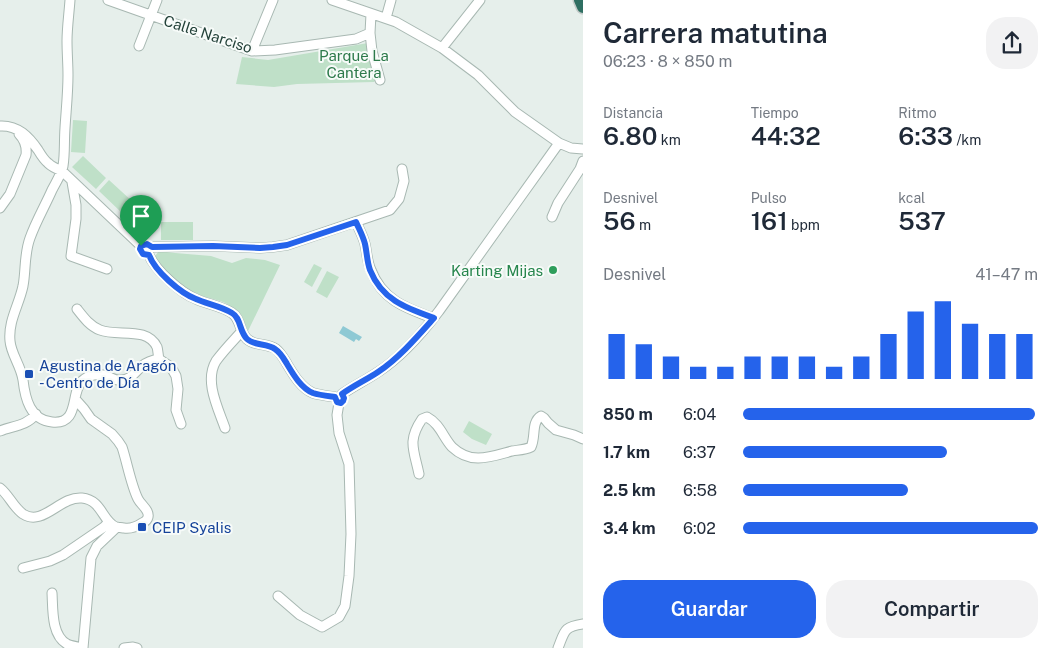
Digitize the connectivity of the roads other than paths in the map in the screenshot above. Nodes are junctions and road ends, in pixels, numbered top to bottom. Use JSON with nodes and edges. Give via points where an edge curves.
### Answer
{"nodes":[{"id":1,"x":70,"y":0,"type":"edge"},
{"id":2,"x":108,"y":0,"type":"edge"},
{"id":3,"x":158,"y":0,"type":"edge"},
{"id":4,"x":273,"y":0,"type":"edge"},
{"id":5,"x":332,"y":0,"type":"edge"},
{"id":6,"x":391,"y":0,"type":"edge"},
{"id":7,"x":480,"y":0,"type":"edge"},
{"id":8,"x":580,"y":0,"type":"edge"},
{"id":9,"x":583,"y":7,"type":"edge"},
{"id":10,"x":371,"y":14,"type":"junction"},
{"id":11,"x":151,"y":16,"type":"junction"},
{"id":12,"x":386,"y":18,"type":"junction"},
{"id":13,"x":370,"y":33,"type":"junction"},
{"id":14,"x":139,"y":46,"type":"dead end"},
{"id":15,"x":442,"y":48,"type":"junction"},
{"id":16,"x":252,"y":51,"type":"junction"},
{"id":17,"x":380,"y":80,"type":"dead end"},
{"id":18,"x":0,"y":126,"type":"edge"},
{"id":19,"x":15,"y":128,"type":"junction"},
{"id":20,"x":559,"y":143,"type":"junction"},
{"id":21,"x":583,"y":148,"type":"edge"},
{"id":22,"x":583,"y":161,"type":"edge"},
{"id":23,"x":402,"y":169,"type":"dead end"},
{"id":24,"x":62,"y":171,"type":"junction"},
{"id":25,"x":72,"y":182,"type":"junction"},
{"id":26,"x":0,"y":208,"type":"edge"},
{"id":27,"x":552,"y":217,"type":"dead end"},
{"id":28,"x":356,"y":222,"type":"junction"},
{"id":29,"x":150,"y":251,"type":"junction"},
{"id":30,"x":107,"y":269,"type":"dead end"},
{"id":31,"x":77,"y":309,"type":"dead end"},
{"id":32,"x":434,"y":318,"type":"junction"},
{"id":33,"x":242,"y":331,"type":"junction"},
{"id":34,"x":159,"y":359,"type":"junction"},
{"id":35,"x":339,"y":398,"type":"junction"},
{"id":36,"x":76,"y":400,"type":"junction"},
{"id":37,"x":36,"y":414,"type":"junction"},
{"id":38,"x":181,"y":424,"type":"dead end"},
{"id":39,"x":225,"y":428,"type":"dead end"},
{"id":40,"x":0,"y":431,"type":"edge"},
{"id":41,"x":583,"y":439,"type":"edge"},
{"id":42,"x":419,"y":474,"type":"dead end"},
{"id":43,"x":0,"y":488,"type":"edge"},
{"id":44,"x":113,"y":524,"type":"junction"},
{"id":45,"x":23,"y":568,"type":"dead end"},
{"id":46,"x":52,"y":593,"type":"dead end"},
{"id":47,"x":278,"y":596,"type":"dead end"},
{"id":48,"x":583,"y":624,"type":"edge"},
{"id":49,"x":83,"y":648,"type":"edge"},
{"id":50,"x":124,"y":648,"type":"edge"},
{"id":51,"x":137,"y":648,"type":"edge"},
{"id":52,"x":558,"y":648,"type":"edge"}],
"edges":[{"from":1,"to":24,"type":"street"},
{"from":2,"to":11,"type":"street","name":"Calle Narciso"},
{"from":3,"to":11,"type":"street"},
{"from":4,"to":16,"type":"street"},
{"from":5,"to":10,"type":"street"},
{"from":6,"to":12,"type":"street"},
{"from":7,"to":15,"type":"street"},
{"from":8,"to":9,"type":"highway"},
{"from":10,"to":12,"type":"street"},
{"from":10,"to":13,"type":"street"},
{"from":11,"to":14,"type":"street"},
{"from":11,"to":16,"type":"street","name":"Calle Narciso"},
{"from":12,"to":15,"type":"street"},
{"from":13,"to":16,"type":"street","name":"Calle Narciso","via":[[356,39]]},
{"from":13,"to":17,"type":"street"},
{"from":15,"to":20,"type":"street","via":[[478,75],[515,112]]},
{"from":18,"to":19,"type":"street"},
{"from":19,"to":24,"type":"street","via":[[30,139],[48,164]]},
{"from":19,"to":26,"type":"street","via":[[25,143],[26,155],[10,194]]},
{"from":20,"to":21,"type":"street"},
{"from":20,"to":32,"type":"street"},
{"from":22,"to":27,"type":"street"},
{"from":23,"to":28,"type":"street","via":[[404,181],[399,199],[390,210]]},
{"from":24,"to":25,"type":"street"},
{"from":24,"to":37,"type":"street","via":[[29,239],[22,289],[10,323],[10,344],[20,369],[26,401]]},
{"from":25,"to":29,"type":"street","via":[[141,246],[143,254]]},
{"from":25,"to":30,"type":"street","via":[[76,218],[71,256]]},
{"from":28,"to":29,"type":"street","via":[[273,247],[213,246]]},
{"from":28,"to":32,"type":"street","via":[[365,243],[370,270],[381,288],[406,308]]},
{"from":29,"to":33,"type":"street","via":[[153,263],[167,279],[195,299],[230,311]]},
{"from":31,"to":34,"type":"street","via":[[90,324],[101,330],[150,338],[157,347]]},
{"from":32,"to":35,"type":"street","via":[[390,363]]},
{"from":33,"to":35,"type":"street","via":[[251,342],[275,348],[293,374],[312,392]]},
{"from":33,"to":39,"type":"street","via":[[215,363],[212,376],[212,391]]},
{"from":34,"to":36,"type":"street","via":[[149,361],[130,378],[122,380],[98,374],[89,376],[78,388]]},
{"from":34,"to":38,"type":"street","via":[[171,367],[176,376],[176,410]]},
{"from":35,"to":47,"type":"street","via":[[339,433],[349,464],[351,498],[345,606],[339,618],[322,626],[300,615]]},
{"from":36,"to":37,"type":"street","via":[[69,416],[62,421],[54,423]]},
{"from":36,"to":44,"type":"street","via":[[91,419],[112,434],[122,447],[137,497],[148,512],[147,520],[129,529]]},
{"from":37,"to":40,"type":"street","via":[[28,422]]},
{"from":41,"to":42,"type":"street","via":[[556,430],[541,416],[535,422],[531,447],[475,458],[452,447],[438,426],[427,417],[422,419],[413,436]]},
{"from":43,"to":44,"type":"street","via":[[18,510],[29,516],[40,517],[66,501],[83,498],[96,503]]},
{"from":44,"to":45,"type":"street","via":[[63,555]]},
{"from":44,"to":49,"type":"street","via":[[91,558]]},
{"from":46,"to":49,"type":"street","via":[[55,628],[60,637],[67,644]]},
{"from":48,"to":52,"type":"street","via":[[567,628]]},
{"from":50,"to":51,"type":"street"}]}
